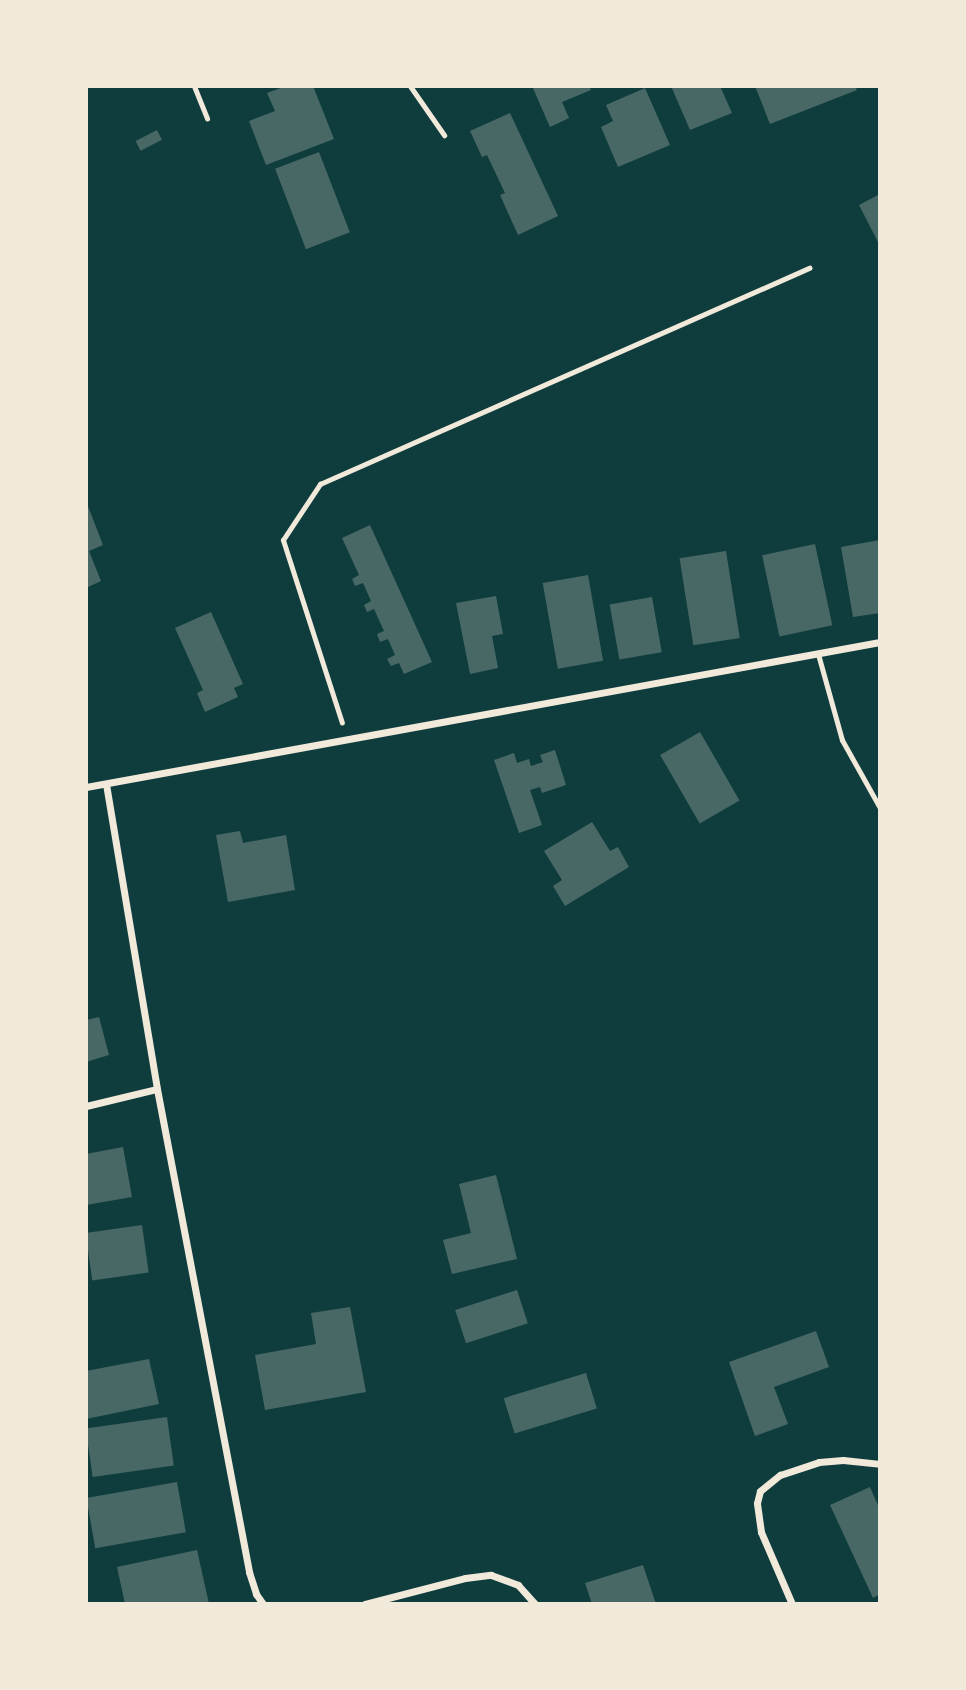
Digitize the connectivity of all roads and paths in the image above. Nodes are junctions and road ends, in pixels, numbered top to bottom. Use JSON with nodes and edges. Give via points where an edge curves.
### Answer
{"nodes":[{"id":1,"x":194,"y":86,"type":"edge"},
{"id":2,"x":410,"y":86,"type":"edge"},
{"id":3,"x":207,"y":118,"type":"dead end"},
{"id":4,"x":444,"y":135,"type":"dead end"},
{"id":5,"x":809,"y":268,"type":"dead end"},
{"id":6,"x":880,"y":642,"type":"edge"},
{"id":7,"x":817,"y":654,"type":"junction"},
{"id":8,"x":348,"y":740,"type":"junction"},
{"id":9,"x":106,"y":784,"type":"junction"},
{"id":10,"x":86,"y":787,"type":"edge"},
{"id":11,"x":880,"y":808,"type":"edge"},
{"id":12,"x":157,"y":1089,"type":"junction"},
{"id":13,"x":86,"y":1106,"type":"edge"},
{"id":14,"x":880,"y":1464,"type":"edge"},
{"id":15,"x":263,"y":1604,"type":"edge"},
{"id":16,"x":365,"y":1604,"type":"edge"},
{"id":17,"x":535,"y":1604,"type":"edge"},
{"id":18,"x":792,"y":1604,"type":"edge"}],
"edges":[{"from":1,"to":3,"type":"lane"},
{"from":2,"to":4,"type":"lane"},
{"from":5,"to":8,"type":"path","via":[[320,484],[283,540]]},
{"from":6,"to":7,"type":"street"},
{"from":7,"to":8,"type":"street"},
{"from":7,"to":11,"type":"lane","via":[[842,740]]},
{"from":8,"to":9,"type":"street"},
{"from":9,"to":10,"type":"street"},
{"from":9,"to":12,"type":"street"},
{"from":12,"to":13,"type":"street"},
{"from":12,"to":15,"type":"street","via":[[249,1572]]},
{"from":14,"to":18,"type":"street","via":[[819,1462],[780,1475],[760,1491],[761,1532]]},
{"from":16,"to":17,"type":"street","via":[[491,1575],[518,1585]]}]}
